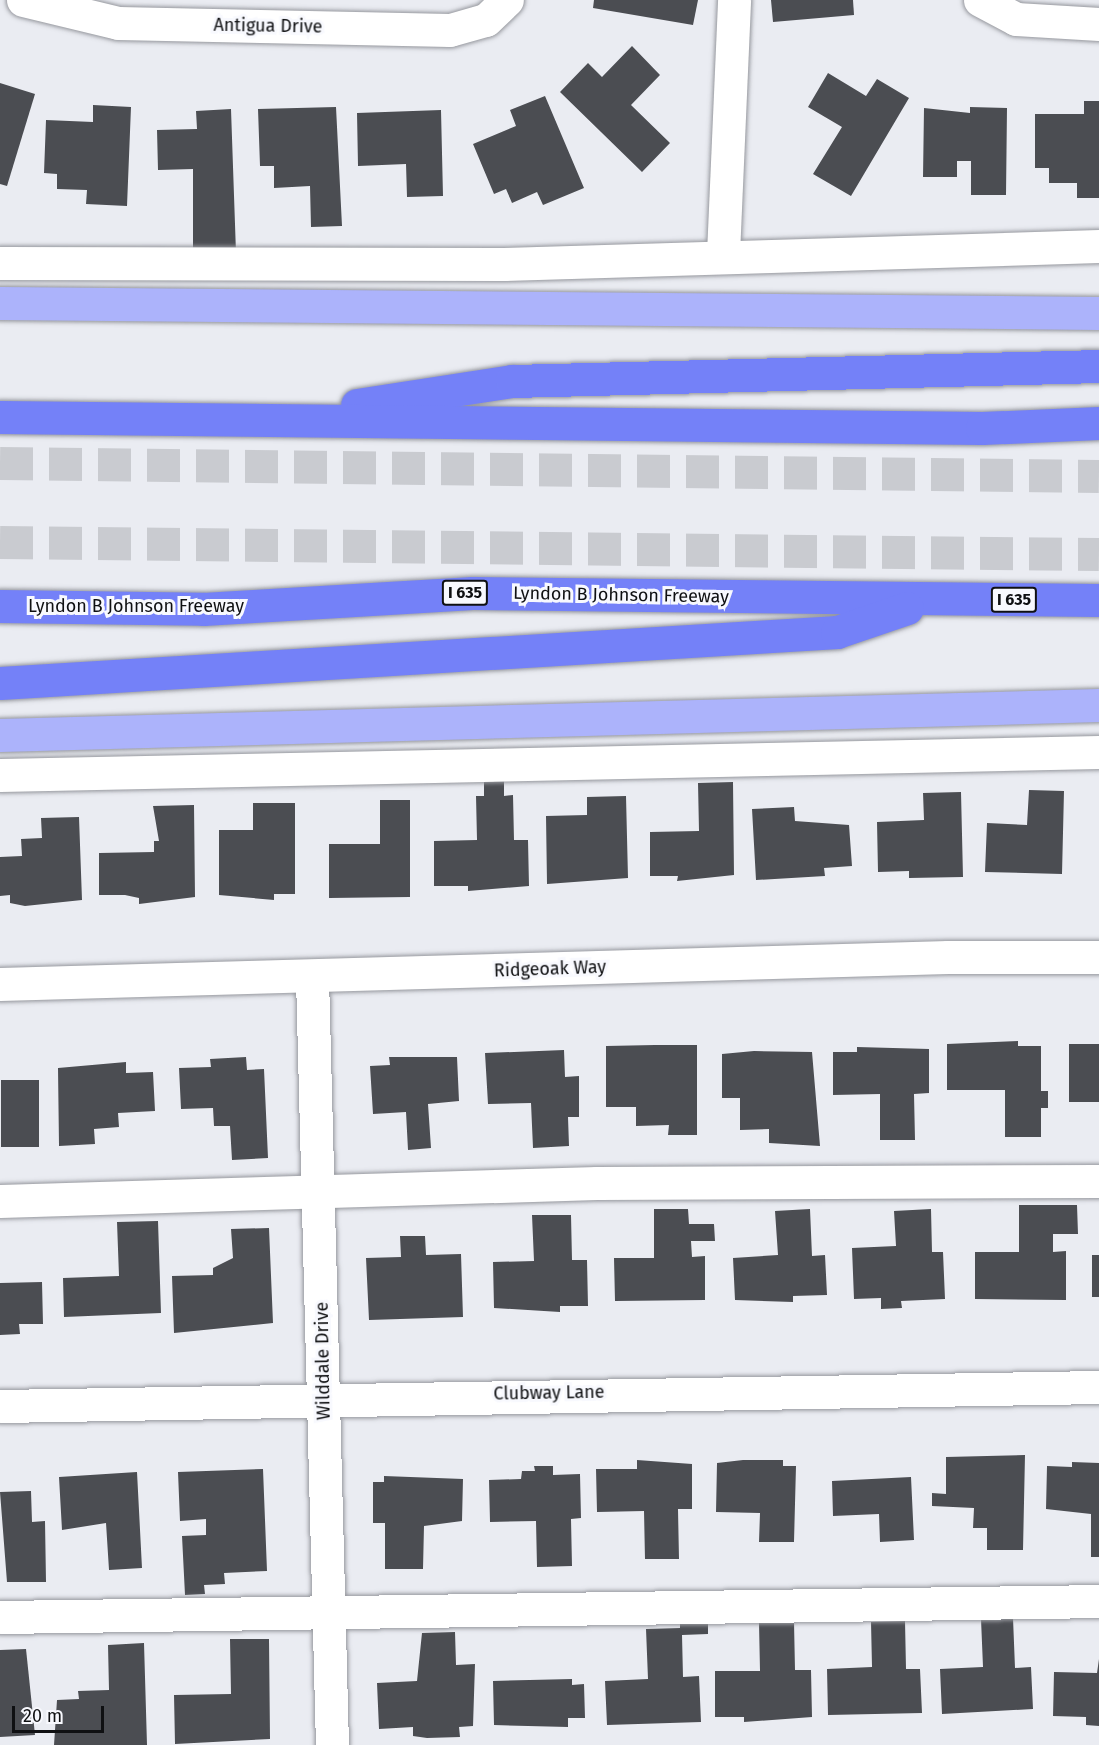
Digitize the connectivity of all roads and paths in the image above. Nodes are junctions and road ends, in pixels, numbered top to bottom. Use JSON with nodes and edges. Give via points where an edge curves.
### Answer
{"nodes":[{"id":1,"x":23,"y":0,"type":"edge"},
{"id":2,"x":507,"y":0,"type":"edge"},
{"id":3,"x":734,"y":0,"type":"edge"},
{"id":4,"x":980,"y":0,"type":"edge"},
{"id":5,"x":1099,"y":24,"type":"edge"},
{"id":6,"x":1099,"y":246,"type":"edge"},
{"id":7,"x":723,"y":254,"type":"junction"},
{"id":8,"x":0,"y":263,"type":"edge"},
{"id":9,"x":0,"y":303,"type":"edge"},
{"id":10,"x":1099,"y":313,"type":"edge"},
{"id":11,"x":1099,"y":366,"type":"edge"},
{"id":12,"x":0,"y":417,"type":"edge"},
{"id":13,"x":260,"y":420,"type":"junction"},
{"id":14,"x":1099,"y":423,"type":"edge"},
{"id":15,"x":929,"y":600,"type":"junction"},
{"id":16,"x":1099,"y":600,"type":"edge"},
{"id":17,"x":0,"y":606,"type":"edge"},
{"id":18,"x":0,"y":683,"type":"edge"},
{"id":19,"x":1099,"y":705,"type":"edge"},
{"id":20,"x":0,"y":735,"type":"edge"},
{"id":21,"x":1099,"y":752,"type":"edge"},
{"id":22,"x":0,"y":774,"type":"edge"},
{"id":23,"x":1099,"y":957,"type":"edge"},
{"id":24,"x":312,"y":977,"type":"junction"},
{"id":25,"x":0,"y":984,"type":"edge"},
{"id":26,"x":1099,"y":1181,"type":"edge"},
{"id":27,"x":320,"y":1193,"type":"junction"},
{"id":28,"x":0,"y":1202,"type":"edge"},
{"id":29,"x":1099,"y":1387,"type":"edge"},
{"id":30,"x":323,"y":1397,"type":"junction"},
{"id":31,"x":0,"y":1406,"type":"edge"},
{"id":32,"x":1099,"y":1601,"type":"edge"},
{"id":33,"x":329,"y":1610,"type":"junction"},
{"id":34,"x":0,"y":1617,"type":"edge"},
{"id":35,"x":332,"y":1745,"type":"edge"}],
"edges":[{"from":1,"to":2,"type":"street","name":"Antigua Drive","via":[[118,23],[450,30],[486,20]]},
{"from":3,"to":7,"type":"street"},
{"from":4,"to":5,"type":"street","via":[[1016,19]]},
{"from":6,"to":7,"type":"street"},
{"from":7,"to":8,"type":"street","via":[[504,264]]},
{"from":9,"to":10,"type":"main road"},
{"from":11,"to":13,"type":"highway","via":[[512,381]]},
{"from":12,"to":13,"type":"highway"},
{"from":13,"to":14,"type":"highway","via":[[982,428]]},
{"from":15,"to":16,"type":"highway","name":"Lyndon B Johnson Freeway","number":"I 635"},
{"from":15,"to":17,"type":"highway","name":"Lyndon B Johnson Freeway","number":"I 635","via":[[473,593],[203,609]]},
{"from":15,"to":18,"type":"highway","via":[[837,632]]},
{"from":19,"to":20,"type":"main road"},
{"from":21,"to":22,"type":"street"},
{"from":23,"to":24,"type":"street","name":"Ridgeoak Way","via":[[948,957]]},
{"from":24,"to":25,"type":"street","name":"Ridgeoak Way"},
{"from":24,"to":27,"type":"street","name":"Wilddale Drive"},
{"from":26,"to":27,"type":"street","via":[[597,1183]]},
{"from":27,"to":28,"type":"street"},
{"from":27,"to":30,"type":"street","name":"Wilddale Drive"},
{"from":29,"to":30,"type":"street","name":"Clubway Lane"},
{"from":30,"to":31,"type":"street","name":"Clubway Lane"},
{"from":30,"to":33,"type":"street","name":"Wilddale Drive"},
{"from":32,"to":33,"type":"street"},
{"from":33,"to":34,"type":"street"},
{"from":33,"to":35,"type":"street","name":"Wilddale Drive"}]}
